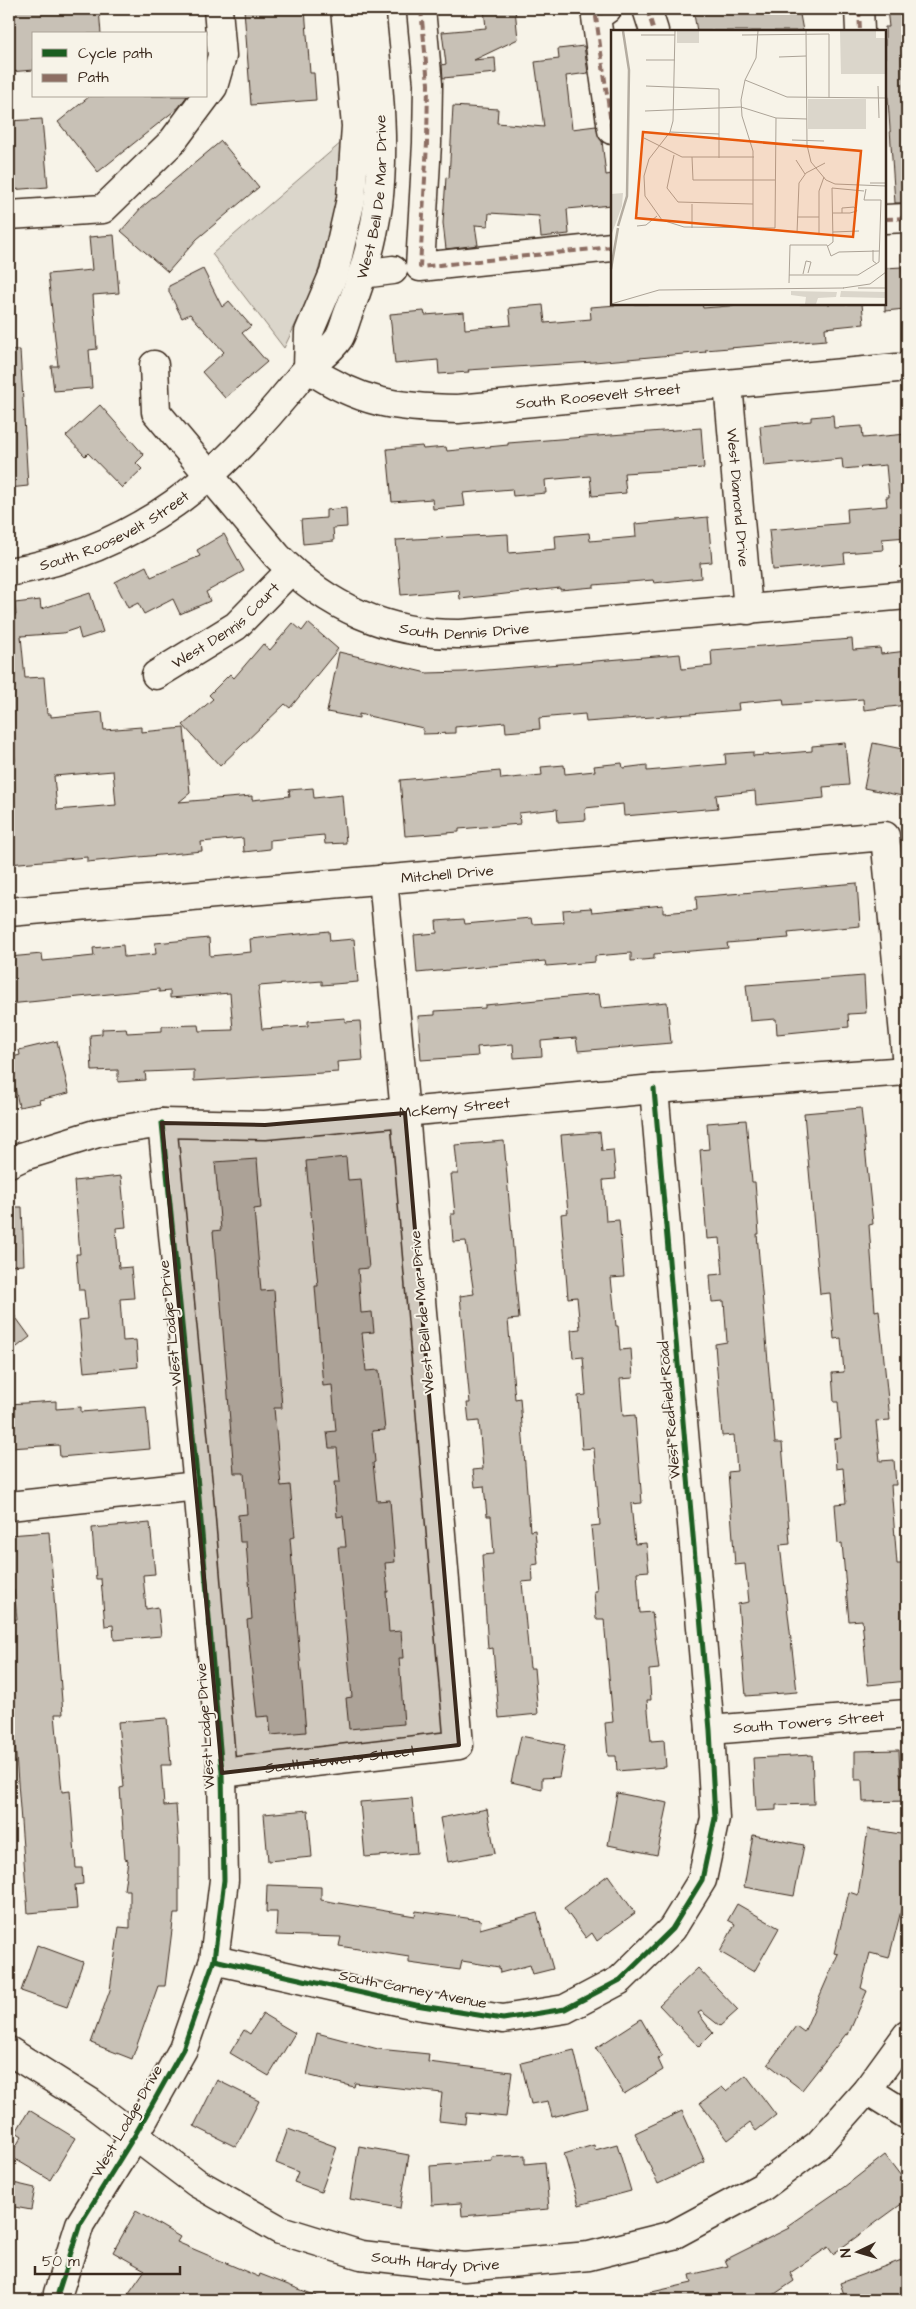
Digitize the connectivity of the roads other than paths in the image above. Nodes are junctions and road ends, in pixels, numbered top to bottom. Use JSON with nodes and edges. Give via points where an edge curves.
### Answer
{"nodes":[{"id":1,"x":218,"y":9,"type":"edge"},
{"id":2,"x":345,"y":9,"type":"edge"},
{"id":3,"x":371,"y":9,"type":"edge"},
{"id":4,"x":421,"y":9,"type":"edge"},
{"id":5,"x":607,"y":9,"type":"edge"},
{"id":6,"x":647,"y":9,"type":"edge"},
{"id":7,"x":859,"y":9,"type":"edge"},
{"id":8,"x":654,"y":30,"type":"edge"},
{"id":9,"x":860,"y":30,"type":"edge"},
{"id":10,"x":208,"y":95,"type":"edge"},
{"id":11,"x":206,"y":98,"type":"edge"},
{"id":12,"x":611,"y":123,"type":"edge"},
{"id":13,"x":9,"y":215,"type":"edge"},
{"id":14,"x":907,"y":218,"type":"edge"},
{"id":15,"x":886,"y":219,"type":"edge"},
{"id":16,"x":611,"y":247,"type":"edge"},
{"id":17,"x":393,"y":270,"type":"dead end"},
{"id":18,"x":362,"y":274,"type":"junction"},
{"id":19,"x":154,"y":365,"type":"dead end"},
{"id":20,"x":308,"y":368,"type":"junction"},
{"id":21,"x":897,"y":368,"type":"dead end"},
{"id":22,"x":728,"y":384,"type":"junction"},
{"id":23,"x":212,"y":475,"type":"junction"},
{"id":24,"x":291,"y":570,"type":"junction"},
{"id":25,"x":9,"y":572,"type":"edge"},
{"id":26,"x":907,"y":595,"type":"edge"},
{"id":27,"x":748,"y":610,"type":"junction"},
{"id":28,"x":156,"y":675,"type":"dead end"},
{"id":29,"x":382,"y":879,"type":"junction"},
{"id":30,"x":9,"y":912,"type":"edge"},
{"id":31,"x":907,"y":1066,"type":"edge"},
{"id":32,"x":907,"y":1071,"type":"edge"},
{"id":33,"x":654,"y":1089,"type":"junction"},
{"id":34,"x":405,"y":1113,"type":"junction"},
{"id":35,"x":162,"y":1122,"type":"junction"},
{"id":36,"x":9,"y":1163,"type":"edge"},
{"id":37,"x":198,"y":1486,"type":"junction"},
{"id":38,"x":9,"y":1506,"type":"edge"},
{"id":39,"x":907,"y":1714,"type":"edge"},
{"id":40,"x":710,"y":1730,"type":"junction"},
{"id":41,"x":459,"y":1745,"type":"joint"},
{"id":42,"x":222,"y":1773,"type":"junction"},
{"id":43,"x":214,"y":1960,"type":"junction"},
{"id":44,"x":907,"y":2035,"type":"edge"},
{"id":45,"x":9,"y":2051,"type":"edge"},
{"id":46,"x":867,"y":2090,"type":"junction"},
{"id":47,"x":907,"y":2115,"type":"edge"},
{"id":48,"x":135,"y":2135,"type":"junction"},
{"id":49,"x":58,"y":2293,"type":"dead end"}],
"edges":[{"from":1,"to":10,"type":"street","via":[[222,56],[214,87]]},
{"from":2,"to":20,"type":"street","name":"West Bell De Mar Drive","via":[[356,126],[351,199],[334,273],[309,332]]},
{"from":3,"to":18,"type":"street","name":"West Bell De Mar Drive","via":[[381,110],[381,158],[378,205]]},
{"from":4,"to":16,"type":"street","via":[[428,94],[420,267]]},
{"from":5,"to":12,"type":"street","via":[[596,16]]},
{"from":6,"to":8,"type":"street"},
{"from":7,"to":9,"type":"street"},
{"from":11,"to":13,"type":"street","via":[[172,142],[103,208]]},
{"from":14,"to":15,"type":"street"},
{"from":17,"to":18,"type":"street"},
{"from":18,"to":20,"type":"street","name":"West Bell De Mar Drive","via":[[338,339]]},
{"from":19,"to":23,"type":"street","name":"South Dennis Drive","via":[[156,412]]},
{"from":20,"to":22,"type":"street","name":"South Roosevelt Street","via":[[356,395],[411,408],[493,407]]},
{"from":20,"to":23,"type":"street","name":"West Bell De Mar Drive","via":[[265,421]]},
{"from":21,"to":22,"type":"street","name":"South Roosevelt Street"},
{"from":22,"to":27,"type":"street","name":"West Diamond Drive"},
{"from":23,"to":24,"type":"street","name":"South Dennis Drive"},
{"from":23,"to":25,"type":"street","name":"South Roosevelt Street","via":[[162,514],[110,542],[54,563]]},
{"from":24,"to":27,"type":"street","name":"South Dennis Drive","via":[[346,609],[393,627],[426,634],[484,633]]},
{"from":24,"to":28,"type":"street","name":"West Dennis Court","via":[[236,626]]},
{"from":26,"to":27,"type":"street","name":"South Dennis Drive"},
{"from":29,"to":30,"type":"street","name":"Mitchell Drive"},
{"from":29,"to":31,"type":"street","name":"Mitchell Drive","via":[[885,836]]},
{"from":29,"to":34,"type":"street","name":"West Bell de Mar Drive"},
{"from":32,"to":33,"type":"street","name":"McKemy Street"},
{"from":33,"to":34,"type":"street","name":"McKemy Street"},
{"from":33,"to":40,"type":"street","name":"West Redfield Road"},
{"from":34,"to":35,"type":"street","name":"McKemy Street","via":[[265,1125]]},
{"from":34,"to":41,"type":"street","name":"West Bell de Mar Drive"},
{"from":35,"to":36,"type":"street","name":"McKemy Street","via":[[98,1133]]},
{"from":35,"to":37,"type":"street","name":"West Lodge Drive"},
{"from":37,"to":38,"type":"street"},
{"from":37,"to":42,"type":"street","name":"West Lodge Drive"},
{"from":39,"to":40,"type":"street","name":"South Towers Street"},
{"from":40,"to":43,"type":"street","name":"South Carney Avenue","via":[[715,1818],[702,1880],[672,1930],[620,1980],[565,2009],[503,2019],[416,2005]]},
{"from":41,"to":42,"type":"street","name":"South Towers Street"},
{"from":42,"to":43,"type":"street","name":"West Lodge Drive","via":[[224,1880]]},
{"from":43,"to":48,"type":"street","name":"West Lodge Drive","via":[[183,2049]]},
{"from":44,"to":46,"type":"street"},
{"from":45,"to":48,"type":"street","name":"South Hardy Drive"},
{"from":46,"to":47,"type":"street"},
{"from":46,"to":48,"type":"street","name":"South Hardy Drive","via":[[811,2150],[762,2187],[673,2235],[589,2256],[464,2267],[361,2255],[280,2230],[197,2183]]},
{"from":48,"to":49,"type":"street","name":"West Lodge Drive","via":[[80,2224]]}]}
